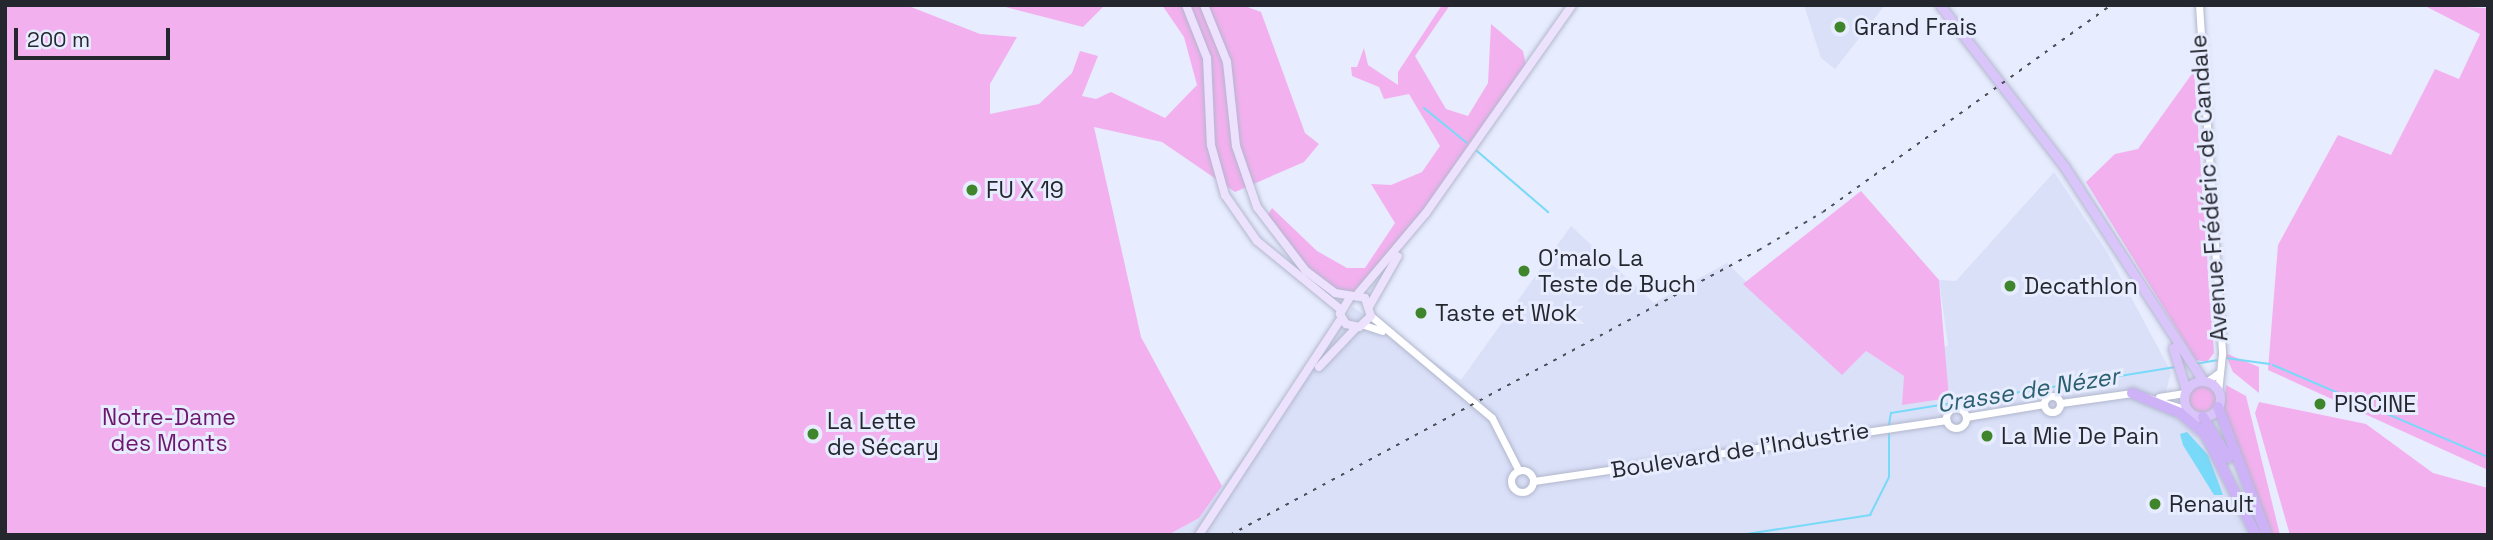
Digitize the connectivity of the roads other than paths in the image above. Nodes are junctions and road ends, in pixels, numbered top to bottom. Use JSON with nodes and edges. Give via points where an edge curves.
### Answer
{"nodes":[{"id":1,"x":1186,"y":5,"type":"edge"},
{"id":2,"x":1204,"y":5,"type":"edge"},
{"id":3,"x":1572,"y":5,"type":"edge"},
{"id":4,"x":1940,"y":5,"type":"edge"},
{"id":5,"x":2199,"y":5,"type":"edge"},
{"id":6,"x":1426,"y":213,"type":"junction"},
{"id":7,"x":1354,"y":296,"type":"junction"},
{"id":8,"x":2151,"y":303,"type":"junction"},
{"id":9,"x":1370,"y":305,"type":"junction"},
{"id":10,"x":1340,"y":309,"type":"junction"},
{"id":11,"x":1371,"y":316,"type":"junction"},
{"id":12,"x":1341,"y":319,"type":"junction"},
{"id":13,"x":1360,"y":326,"type":"junction"},
{"id":14,"x":1383,"y":332,"type":"junction"},
{"id":15,"x":2220,"y":372,"type":"junction"},
{"id":16,"x":2204,"y":381,"type":"junction"},
{"id":17,"x":2186,"y":391,"type":"junction"},
{"id":18,"x":2218,"y":391,"type":"junction"},
{"id":19,"x":2132,"y":393,"type":"junction"},
{"id":20,"x":1295,"y":397,"type":"junction"},
{"id":21,"x":2155,"y":397,"type":"junction"},
{"id":22,"x":2218,"y":407,"type":"junction"},
{"id":23,"x":2188,"y":410,"type":"junction"},
{"id":24,"x":1966,"y":417,"type":"junction"},
{"id":25,"x":2203,"y":417,"type":"junction"},
{"id":26,"x":1947,"y":420,"type":"junction"},
{"id":27,"x":1519,"y":471,"type":"junction"},
{"id":28,"x":1534,"y":481,"type":"junction"},
{"id":29,"x":1199,"y":535,"type":"edge"},
{"id":30,"x":2258,"y":535,"type":"edge"},
{"id":31,"x":2267,"y":535,"type":"edge"}],
"edges":[{"from":1,"to":10,"type":"main road","via":[[1207,58],[1211,145],[1225,195],[1257,241]]},
{"from":2,"to":7,"type":"main road","via":[[1225,54],[1236,146],[1254,202],[1306,271],[1335,293]]},
{"from":3,"to":6,"type":"main road"},
{"from":4,"to":8,"type":"main road","via":[[2064,166]]},
{"from":5,"to":15,"type":"street","name":"Avenue Frédéric de Candale"},
{"from":6,"to":7,"type":"main road"},
{"from":6,"to":9,"type":"main road"},
{"from":7,"to":9,"type":"main road"},
{"from":7,"to":10,"type":"main road"},
{"from":8,"to":16,"type":"main road"},
{"from":8,"to":17,"type":"main road","via":[[2181,364]]},
{"from":9,"to":11,"type":"main road"},
{"from":10,"to":12,"type":"main road"},
{"from":11,"to":13,"type":"main road"},
{"from":11,"to":14,"type":"street"},
{"from":12,"to":13,"type":"main road"},
{"from":12,"to":20,"type":"main road"},
{"from":13,"to":14,"type":"street"},
{"from":13,"to":20,"type":"main road"},
{"from":14,"to":27,"type":"street","via":[[1492,418]]},
{"from":15,"to":16,"type":"street","name":"Avenue Frédéric de Candale"},
{"from":15,"to":18,"type":"street","name":"Avenue Frédéric de Candale"},
{"from":16,"to":17,"type":"main road"},
{"from":16,"to":18,"type":"main road"},
{"from":17,"to":21,"type":"street"},
{"from":17,"to":23,"type":"main road"},
{"from":18,"to":22,"type":"main road"},
{"from":19,"to":21,"type":"street"},
{"from":19,"to":24,"type":"street","via":[[2061,403],[2053,395],[2044,404]]},
{"from":19,"to":30,"type":"highway","via":[[2180,413],[2206,435]]},
{"from":20,"to":29,"type":"main road"},
{"from":21,"to":23,"type":"street"},
{"from":22,"to":25,"type":"main road"},
{"from":22,"to":31,"type":"highway"},
{"from":23,"to":25,"type":"main road"},
{"from":24,"to":26,"type":"street","via":[[1956,409]]},
{"from":24,"to":26,"type":"street","via":[[1958,428]]},
{"from":25,"to":30,"type":"highway","via":[[2233,467]]},
{"from":26,"to":28,"type":"street","name":"Boulevard de l'Industrie"},
{"from":27,"to":28,"type":"street"},
{"from":27,"to":28,"type":"street","name":"Boulevard de l'Industrie","via":[[1511,479],[1515,490],[1526,492]]}]}
